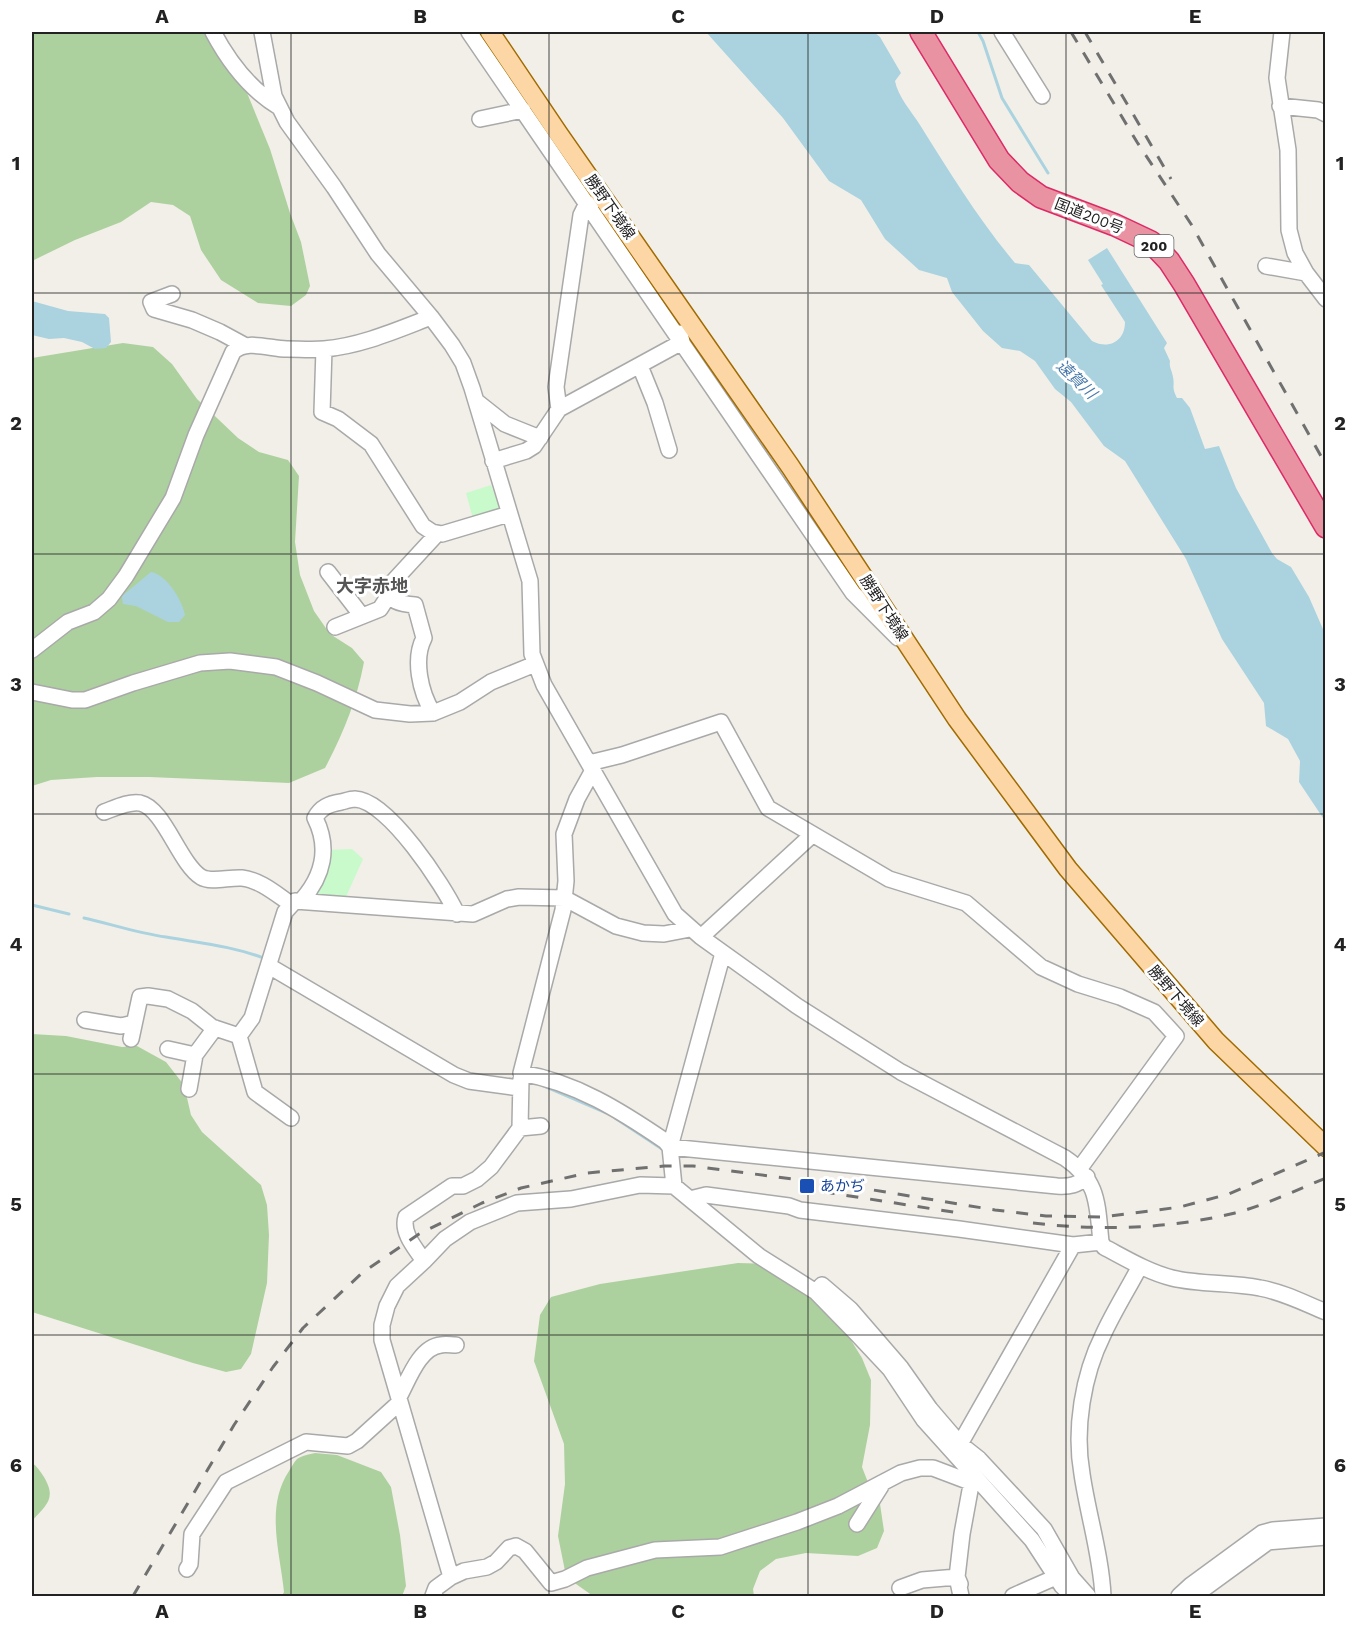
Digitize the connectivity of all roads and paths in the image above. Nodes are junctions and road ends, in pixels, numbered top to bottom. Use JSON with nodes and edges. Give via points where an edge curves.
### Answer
{"nodes":[{"id":1,"x":213,"y":32,"type":"edge"},
{"id":2,"x":262,"y":32,"type":"edge"},
{"id":3,"x":469,"y":32,"type":"edge"},
{"id":4,"x":490,"y":32,"type":"edge"},
{"id":5,"x":921,"y":32,"type":"edge"},
{"id":6,"x":1002,"y":32,"type":"edge"},
{"id":7,"x":1282,"y":32,"type":"edge"},
{"id":8,"x":507,"y":87,"type":"junction"},
{"id":9,"x":1042,"y":96,"type":"dead end"},
{"id":10,"x":1280,"y":106,"type":"junction"},
{"id":11,"x":279,"y":107,"type":"junction"},
{"id":12,"x":523,"y":110,"type":"junction"},
{"id":13,"x":1326,"y":114,"type":"edge"},
{"id":14,"x":480,"y":119,"type":"dead end"},
{"id":15,"x":558,"y":133,"type":"junction"},
{"id":16,"x":587,"y":203,"type":"junction"},
{"id":17,"x":630,"y":235,"type":"junction"},
{"id":18,"x":1266,"y":266,"type":"dead end"},
{"id":19,"x":1306,"y":273,"type":"junction"},
{"id":20,"x":660,"y":279,"type":"junction"},
{"id":21,"x":172,"y":294,"type":"dead end"},
{"id":22,"x":1326,"y":299,"type":"edge"},
{"id":23,"x":431,"y":317,"type":"junction"},
{"id":24,"x":244,"y":345,"type":"junction"},
{"id":25,"x":685,"y":347,"type":"junction"},
{"id":26,"x":324,"y":349,"type":"junction"},
{"id":27,"x":640,"y":366,"type":"junction"},
{"id":28,"x":742,"y":398,"type":"junction"},
{"id":29,"x":476,"y":401,"type":"junction"},
{"id":30,"x":558,"y":409,"type":"junction"},
{"id":31,"x":540,"y":438,"type":"junction"},
{"id":32,"x":669,"y":450,"type":"dead end"},
{"id":33,"x":493,"y":461,"type":"junction"},
{"id":34,"x":509,"y":514,"type":"junction"},
{"id":35,"x":1326,"y":527,"type":"edge"},
{"id":36,"x":437,"y":534,"type":"junction"},
{"id":37,"x":328,"y":573,"type":"dead end"},
{"id":38,"x":388,"y":595,"type":"junction"},
{"id":39,"x":362,"y":616,"type":"junction"},
{"id":40,"x":335,"y":627,"type":"dead end"},
{"id":41,"x":908,"y":645,"type":"junction"},
{"id":42,"x":32,"y":650,"type":"edge"},
{"id":43,"x":535,"y":664,"type":"junction"},
{"id":44,"x":32,"y":692,"type":"edge"},
{"id":45,"x":433,"y":713,"type":"junction"},
{"id":46,"x":591,"y":766,"type":"junction"},
{"id":47,"x":104,"y":812,"type":"dead end"},
{"id":48,"x":812,"y":835,"type":"junction"},
{"id":49,"x":564,"y":898,"type":"junction"},
{"id":50,"x":296,"y":902,"type":"junction"},
{"id":51,"x":457,"y":914,"type":"junction"},
{"id":52,"x":695,"y":933,"type":"junction"},
{"id":53,"x":723,"y":953,"type":"junction"},
{"id":54,"x":269,"y":966,"type":"junction"},
{"id":55,"x":85,"y":1020,"type":"dead end"},
{"id":56,"x":215,"y":1028,"type":"junction"},
{"id":57,"x":239,"y":1036,"type":"junction"},
{"id":58,"x":168,"y":1049,"type":"dead end"},
{"id":59,"x":195,"y":1055,"type":"junction"},
{"id":60,"x":520,"y":1081,"type":"junction"},
{"id":61,"x":189,"y":1089,"type":"dead end"},
{"id":62,"x":291,"y":1118,"type":"dead end"},
{"id":63,"x":541,"y":1126,"type":"dead end"},
{"id":64,"x":520,"y":1128,"type":"junction"},
{"id":65,"x":670,"y":1147,"type":"junction"},
{"id":66,"x":1326,"y":1147,"type":"edge"},
{"id":67,"x":1083,"y":1173,"type":"junction"},
{"id":68,"x":674,"y":1186,"type":"junction"},
{"id":69,"x":690,"y":1199,"type":"junction"},
{"id":70,"x":1101,"y":1242,"type":"junction"},
{"id":71,"x":1073,"y":1245,"type":"junction"},
{"id":72,"x":424,"y":1261,"type":"junction"},
{"id":73,"x":1140,"y":1266,"type":"junction"},
{"id":74,"x":1326,"y":1312,"type":"edge"},
{"id":75,"x":456,"y":1345,"type":"dead end"},
{"id":76,"x":400,"y":1399,"type":"junction"},
{"id":77,"x":958,"y":1448,"type":"junction"},
{"id":78,"x":972,"y":1478,"type":"junction"},
{"id":79,"x":882,"y":1483,"type":"junction"},
{"id":80,"x":857,"y":1524,"type":"dead end"},
{"id":81,"x":1326,"y":1526,"type":"edge"},
{"id":82,"x":1326,"y":1537,"type":"edge"},
{"id":83,"x":187,"y":1569,"type":"dead end"},
{"id":84,"x":451,"y":1577,"type":"junction"},
{"id":85,"x":957,"y":1577,"type":"junction"},
{"id":86,"x":1056,"y":1577,"type":"junction"},
{"id":87,"x":900,"y":1588,"type":"dead end"},
{"id":88,"x":432,"y":1596,"type":"edge"},
{"id":89,"x":961,"y":1596,"type":"edge"},
{"id":90,"x":968,"y":1596,"type":"edge"},
{"id":91,"x":1013,"y":1596,"type":"edge"},
{"id":92,"x":1072,"y":1596,"type":"edge"},
{"id":93,"x":1088,"y":1596,"type":"edge"},
{"id":94,"x":1103,"y":1596,"type":"edge"},
{"id":95,"x":1179,"y":1596,"type":"edge"},
{"id":96,"x":1194,"y":1596,"type":"edge"}],
"edges":[{"from":1,"to":11,"type":"street","via":[[244,79]]},
{"from":2,"to":11,"type":"street"},
{"from":3,"to":8,"type":"street"},
{"from":4,"to":15,"type":"main road","name":"勝野下境線"},
{"from":5,"to":35,"type":"highway","name":"国道200号","number":"200","via":[[999,160],[1020,182],[1041,197],[1151,242],[1169,261]]},
{"from":6,"to":9,"type":"street"},
{"from":7,"to":10,"type":"street","via":[[1277,78]]},
{"from":8,"to":12,"type":"street"},
{"from":8,"to":15,"type":"street"},
{"from":10,"to":13,"type":"street"},
{"from":10,"to":19,"type":"street","via":[[1288,150],[1289,230]]},
{"from":11,"to":23,"type":"street","via":[[378,254]]},
{"from":12,"to":14,"type":"street"},
{"from":12,"to":16,"type":"street"},
{"from":15,"to":17,"type":"main road","name":"勝野下境線"},
{"from":16,"to":17,"type":"street","via":[[614,227]]},
{"from":16,"to":25,"type":"street"},
{"from":16,"to":30,"type":"street","via":[[581,215],[556,387]]},
{"from":17,"to":20,"type":"main road","name":"勝野下境線"},
{"from":18,"to":19,"type":"street"},
{"from":19,"to":22,"type":"street"},
{"from":20,"to":25,"type":"street"},
{"from":20,"to":28,"type":"main road","name":"勝野下境線"},
{"from":21,"to":24,"type":"street","via":[[151,302],[154,309],[192,320]]},
{"from":23,"to":26,"type":"street","via":[[385,335]]},
{"from":23,"to":29,"type":"street","via":[[463,363]]},
{"from":24,"to":26,"type":"street"},
{"from":24,"to":42,"type":"street","via":[[233,352],[173,498],[126,576],[94,612],[68,622]]},
{"from":25,"to":27,"type":"street"},
{"from":25,"to":28,"type":"street","via":[[724,388]]},
{"from":25,"to":41,"type":"street","via":[[853,593]]},
{"from":26,"to":36,"type":"street","via":[[322,412],[371,444],[423,526]]},
{"from":27,"to":30,"type":"street"},
{"from":27,"to":32,"type":"street"},
{"from":28,"to":41,"type":"main road","name":"勝野下境線"},
{"from":29,"to":31,"type":"street","via":[[505,424]]},
{"from":29,"to":33,"type":"street"},
{"from":30,"to":31,"type":"street"},
{"from":31,"to":33,"type":"street","via":[[526,452]]},
{"from":33,"to":34,"type":"street"},
{"from":34,"to":36,"type":"street"},
{"from":34,"to":43,"type":"street","via":[[530,581]]},
{"from":36,"to":38,"type":"street","via":[[388,586]]},
{"from":37,"to":39,"type":"street"},
{"from":38,"to":39,"type":"street","via":[[380,609]]},
{"from":38,"to":45,"type":"street","via":[[398,603],[415,604],[424,638],[418,658],[422,683]]},
{"from":39,"to":40,"type":"street"},
{"from":41,"to":66,"type":"main road","name":"勝野下境線","via":[[957,719],[1068,869],[1216,1041]]},
{"from":43,"to":45,"type":"street"},
{"from":43,"to":46,"type":"street"},
{"from":44,"to":45,"type":"street","via":[[85,700],[200,663],[230,661],[276,667],[375,710]]},
{"from":46,"to":48,"type":"street","via":[[721,722],[768,808]]},
{"from":46,"to":49,"type":"street","via":[[564,834]]},
{"from":46,"to":52,"type":"street","via":[[660,890],[675,914]]},
{"from":47,"to":50,"type":"street","via":[[140,803],[150,808],[172,836],[182,857],[202,878],[244,878]]},
{"from":48,"to":52,"type":"street"},
{"from":48,"to":67,"type":"street","via":[[889,879],[966,903],[1041,967],[1154,1012],[1176,1036]]},
{"from":49,"to":51,"type":"street","via":[[519,897],[473,914]]},
{"from":49,"to":52,"type":"street","via":[[616,926],[643,933]]},
{"from":49,"to":60,"type":"street"},
{"from":50,"to":51,"type":"street"},
{"from":50,"to":51,"type":"street","via":[[312,888],[321,871],[320,828],[315,818],[329,804],[356,799],[392,822],[418,851]]},
{"from":50,"to":54,"type":"street","via":[[285,912]]},
{"from":52,"to":53,"type":"street"},
{"from":53,"to":65,"type":"street"},
{"from":53,"to":67,"type":"street","via":[[901,1072],[1065,1158]]},
{"from":54,"to":57,"type":"street","via":[[252,1018]]},
{"from":54,"to":60,"type":"street","via":[[454,1075],[469,1081]]},
{"from":55,"to":56,"type":"street","via":[[132,1031],[140,997],[148,996],[168,999]]},
{"from":56,"to":57,"type":"street"},
{"from":56,"to":59,"type":"street"},
{"from":57,"to":62,"type":"street","via":[[255,1092]]},
{"from":58,"to":59,"type":"street"},
{"from":59,"to":61,"type":"street"},
{"from":60,"to":64,"type":"street"},
{"from":60,"to":65,"type":"street","via":[[540,1076],[586,1094],[625,1114]]},
{"from":63,"to":64,"type":"street"},
{"from":64,"to":72,"type":"street","via":[[477,1179],[452,1186],[406,1217],[406,1234]]},
{"from":65,"to":67,"type":"street","via":[[1057,1186],[1078,1183]]},
{"from":65,"to":68,"type":"street"},
{"from":67,"to":70,"type":"street","via":[[1094,1192]]},
{"from":68,"to":69,"type":"street"},
{"from":68,"to":72,"type":"street","via":[[640,1185],[571,1199],[517,1203],[470,1222],[445,1239]]},
{"from":69,"to":71,"type":"street","via":[[706,1195]]},
{"from":69,"to":77,"type":"street","via":[[759,1256],[818,1290],[890,1370],[924,1420]]},
{"from":70,"to":71,"type":"street"},
{"from":70,"to":73,"type":"street"},
{"from":71,"to":77,"type":"street"},
{"from":72,"to":76,"type":"street","via":[[397,1286],[382,1325],[382,1340]]},
{"from":73,"to":74,"type":"street","via":[[1192,1282],[1268,1290]]},
{"from":73,"to":94,"type":"street","via":[[1102,1337],[1086,1383],[1080,1432],[1081,1472],[1102,1572]]},
{"from":75,"to":76,"type":"street","via":[[429,1349]]},
{"from":76,"to":83,"type":"street","via":[[348,1446],[306,1442],[226,1482],[192,1534]]},
{"from":76,"to":84,"type":"street"},
{"from":77,"to":78,"type":"street"},
{"from":77,"to":93,"type":"street","via":[[979,1459],[1044,1529],[1072,1578]]},
{"from":78,"to":79,"type":"street","via":[[920,1468]]},
{"from":78,"to":85,"type":"street"},
{"from":78,"to":86,"type":"street","via":[[1032,1540]]},
{"from":79,"to":80,"type":"street"},
{"from":79,"to":84,"type":"street","via":[[838,1506],[720,1547],[655,1550],[586,1568],[551,1583],[525,1551],[516,1546],[487,1567]]},
{"from":81,"to":95,"type":"street","via":[[1262,1533]]},
{"from":82,"to":96,"type":"street","via":[[1268,1542]]},
{"from":84,"to":88,"type":"street"},
{"from":85,"to":87,"type":"street","via":[[922,1580]]},
{"from":85,"to":89,"type":"street"},
{"from":85,"to":90,"type":"street"},
{"from":86,"to":91,"type":"street"},
{"from":86,"to":92,"type":"street"}]}
